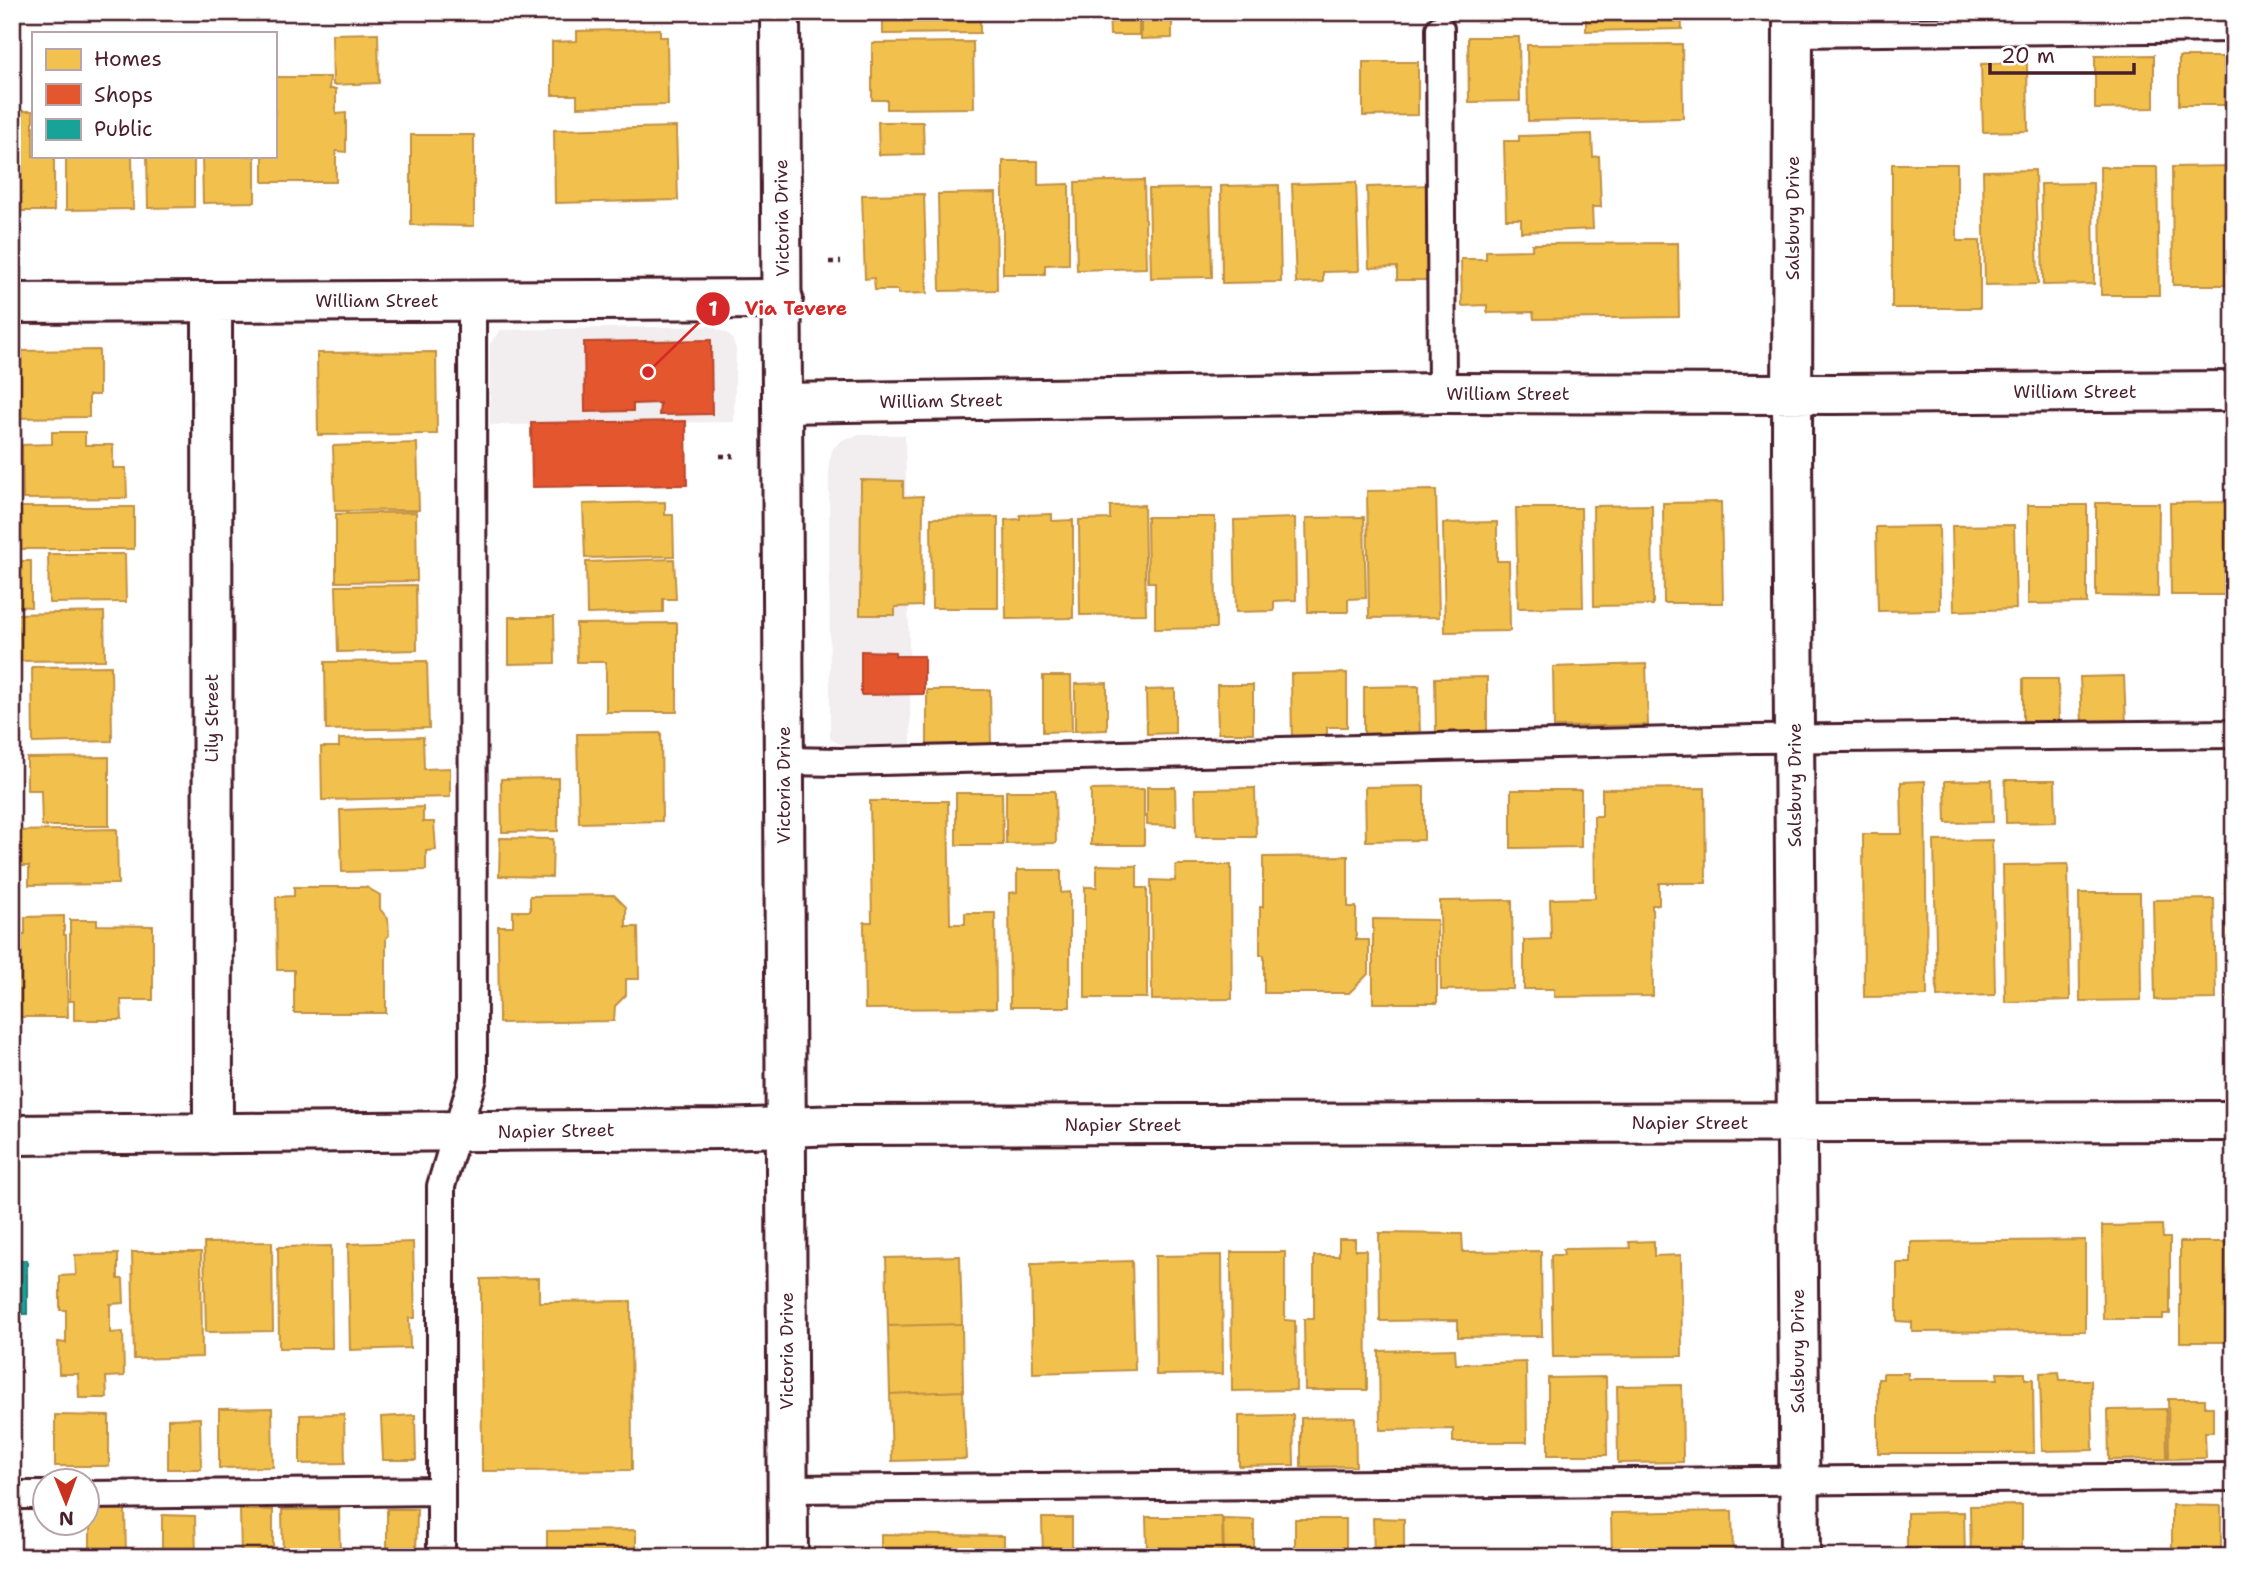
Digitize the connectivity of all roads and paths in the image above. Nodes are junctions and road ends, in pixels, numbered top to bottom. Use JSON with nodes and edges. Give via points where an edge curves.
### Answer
{"nodes":[{"id":1,"x":780,"y":12,"type":"edge"},
{"id":2,"x":1793,"y":22,"type":"edge"},
{"id":3,"x":2234,"y":28,"type":"edge"},
{"id":4,"x":1440,"y":29,"type":"dead end"},
{"id":5,"x":829,"y":262,"type":"dead end"},
{"id":6,"x":841,"y":262,"type":"dead end"},
{"id":7,"x":783,"y":299,"type":"junction"},
{"id":8,"x":472,"y":301,"type":"junction"},
{"id":9,"x":212,"y":302,"type":"junction"},
{"id":10,"x":12,"y":303,"type":"edge"},
{"id":11,"x":2234,"y":391,"type":"edge"},
{"id":12,"x":1442,"y":393,"type":"junction"},
{"id":13,"x":1793,"y":394,"type":"junction"},
{"id":14,"x":782,"y":403,"type":"junction"},
{"id":15,"x":720,"y":456,"type":"dead end"},
{"id":16,"x":734,"y":456,"type":"dead end"},
{"id":17,"x":2234,"y":734,"type":"edge"},
{"id":18,"x":1794,"y":738,"type":"junction"},
{"id":19,"x":784,"y":761,"type":"junction"},
{"id":20,"x":2234,"y":1121,"type":"edge"},
{"id":21,"x":1796,"y":1123,"type":"junction"},
{"id":22,"x":786,"y":1126,"type":"junction"},
{"id":23,"x":457,"y":1132,"type":"junction"},
{"id":24,"x":213,"y":1134,"type":"junction"},
{"id":25,"x":12,"y":1135,"type":"edge"},
{"id":26,"x":2234,"y":1477,"type":"edge"},
{"id":27,"x":1799,"y":1482,"type":"junction"},
{"id":28,"x":788,"y":1489,"type":"junction"},
{"id":29,"x":440,"y":1491,"type":"junction"},
{"id":30,"x":12,"y":1495,"type":"edge"},
{"id":31,"x":32,"y":1495,"type":"edge"},
{"id":32,"x":102,"y":1495,"type":"edge"},
{"id":33,"x":441,"y":1557,"type":"edge"},
{"id":34,"x":788,"y":1557,"type":"edge"},
{"id":35,"x":1800,"y":1557,"type":"edge"}],
"edges":[{"from":1,"to":7,"type":"street","name":"Victoria Drive"},
{"from":2,"to":3,"type":"lane"},
{"from":2,"to":13,"type":"street","name":"Salsbury Drive"},
{"from":4,"to":12,"type":"lane"},
{"from":5,"to":6,"type":"path"},
{"from":7,"to":8,"type":"street","name":"William Street"},
{"from":7,"to":14,"type":"street","name":"Victoria Drive"},
{"from":8,"to":9,"type":"street","name":"William Street"},
{"from":8,"to":23,"type":"lane","via":[[472,1078]]},
{"from":9,"to":10,"type":"street","name":"William Street"},
{"from":9,"to":24,"type":"street","name":"Lily Street"},
{"from":11,"to":13,"type":"street","name":"William Street"},
{"from":12,"to":13,"type":"street","name":"William Street"},
{"from":12,"to":14,"type":"street","name":"William Street"},
{"from":13,"to":18,"type":"street","name":"Salsbury Drive"},
{"from":14,"to":19,"type":"street","name":"Victoria Drive"},
{"from":15,"to":16,"type":"path"},
{"from":17,"to":18,"type":"lane"},
{"from":18,"to":19,"type":"lane"},
{"from":18,"to":21,"type":"street","name":"Salsbury Drive"},
{"from":19,"to":22,"type":"street","name":"Victoria Drive"},
{"from":20,"to":21,"type":"street","name":"Napier Street"},
{"from":21,"to":22,"type":"street","name":"Napier Street"},
{"from":21,"to":27,"type":"street","name":"Salsbury Drive"},
{"from":22,"to":23,"type":"street","name":"Napier Street"},
{"from":22,"to":28,"type":"street","name":"Victoria Drive"},
{"from":23,"to":24,"type":"street","name":"Napier Street"},
{"from":23,"to":29,"type":"lane","via":[[441,1186]]},
{"from":24,"to":25,"type":"street","name":"Napier Street"},
{"from":26,"to":27,"type":"lane"},
{"from":27,"to":28,"type":"lane"},
{"from":27,"to":35,"type":"street","name":"Salsbury Drive"},
{"from":28,"to":34,"type":"street","name":"Victoria Drive"},
{"from":29,"to":32,"type":"lane"},
{"from":29,"to":33,"type":"lane"},
{"from":30,"to":31,"type":"lane"}]}
